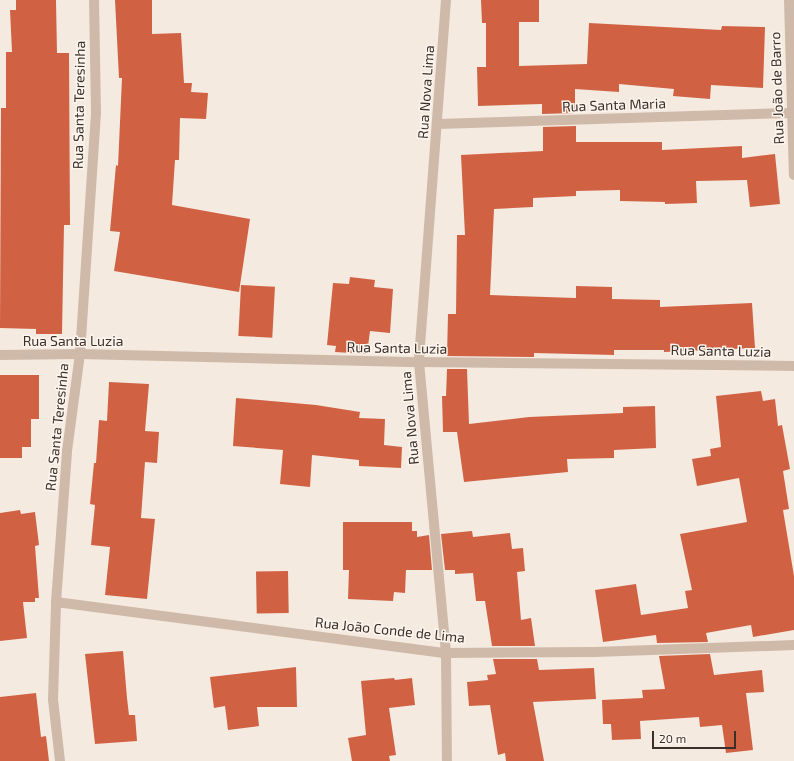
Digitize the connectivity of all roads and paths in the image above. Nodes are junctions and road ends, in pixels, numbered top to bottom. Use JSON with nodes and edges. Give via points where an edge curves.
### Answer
{"nodes":[{"id":1,"x":94,"y":0,"type":"edge"},
{"id":2,"x":446,"y":0,"type":"edge"},
{"id":3,"x":789,"y":0,"type":"edge"},
{"id":4,"x":791,"y":20,"type":"edge"},
{"id":5,"x":791,"y":113,"type":"junction"},
{"id":6,"x":438,"y":124,"type":"junction"},
{"id":7,"x":794,"y":176,"type":"edge"},
{"id":8,"x":80,"y":354,"type":"junction"},
{"id":9,"x":0,"y":355,"type":"edge"},
{"id":10,"x":419,"y":362,"type":"junction"},
{"id":11,"x":794,"y":366,"type":"edge"},
{"id":12,"x":56,"y":602,"type":"junction"},
{"id":13,"x":794,"y":644,"type":"edge"},
{"id":14,"x":446,"y":653,"type":"junction"},
{"id":15,"x":60,"y":761,"type":"edge"},
{"id":16,"x":447,"y":761,"type":"edge"}],
"edges":[{"from":1,"to":8,"type":"street","name":"Rua Santa Teresinha","via":[[96,113]]},
{"from":2,"to":6,"type":"street","name":"Rua Nova Lima"},
{"from":3,"to":4,"type":"street","name":"Rua João de Barro"},
{"from":4,"to":5,"type":"street","name":"Rua João de Barro"},
{"from":5,"to":6,"type":"street","name":"Rua Santa Maria"},
{"from":5,"to":7,"type":"street","name":"Rua João de Barro"},
{"from":6,"to":10,"type":"street","name":"Rua Nova Lima"},
{"from":8,"to":9,"type":"street","name":"Rua Santa Luzia"},
{"from":8,"to":10,"type":"street","name":"Rua Santa Luzia"},
{"from":8,"to":12,"type":"street","name":"Rua Santa Teresinha","via":[[67,451]]},
{"from":10,"to":11,"type":"street","name":"Rua Santa Luzia"},
{"from":10,"to":14,"type":"street","name":"Rua Nova Lima"},
{"from":12,"to":14,"type":"street","name":"Rua João Conde de Lima"},
{"from":12,"to":15,"type":"street","name":"Rua Santa Teresinha","via":[[53,700]]},
{"from":13,"to":14,"type":"street","name":"Rua João Conde de Lima","via":[[595,652]]},
{"from":14,"to":16,"type":"street","name":"Rua Nova Lima"}]}
